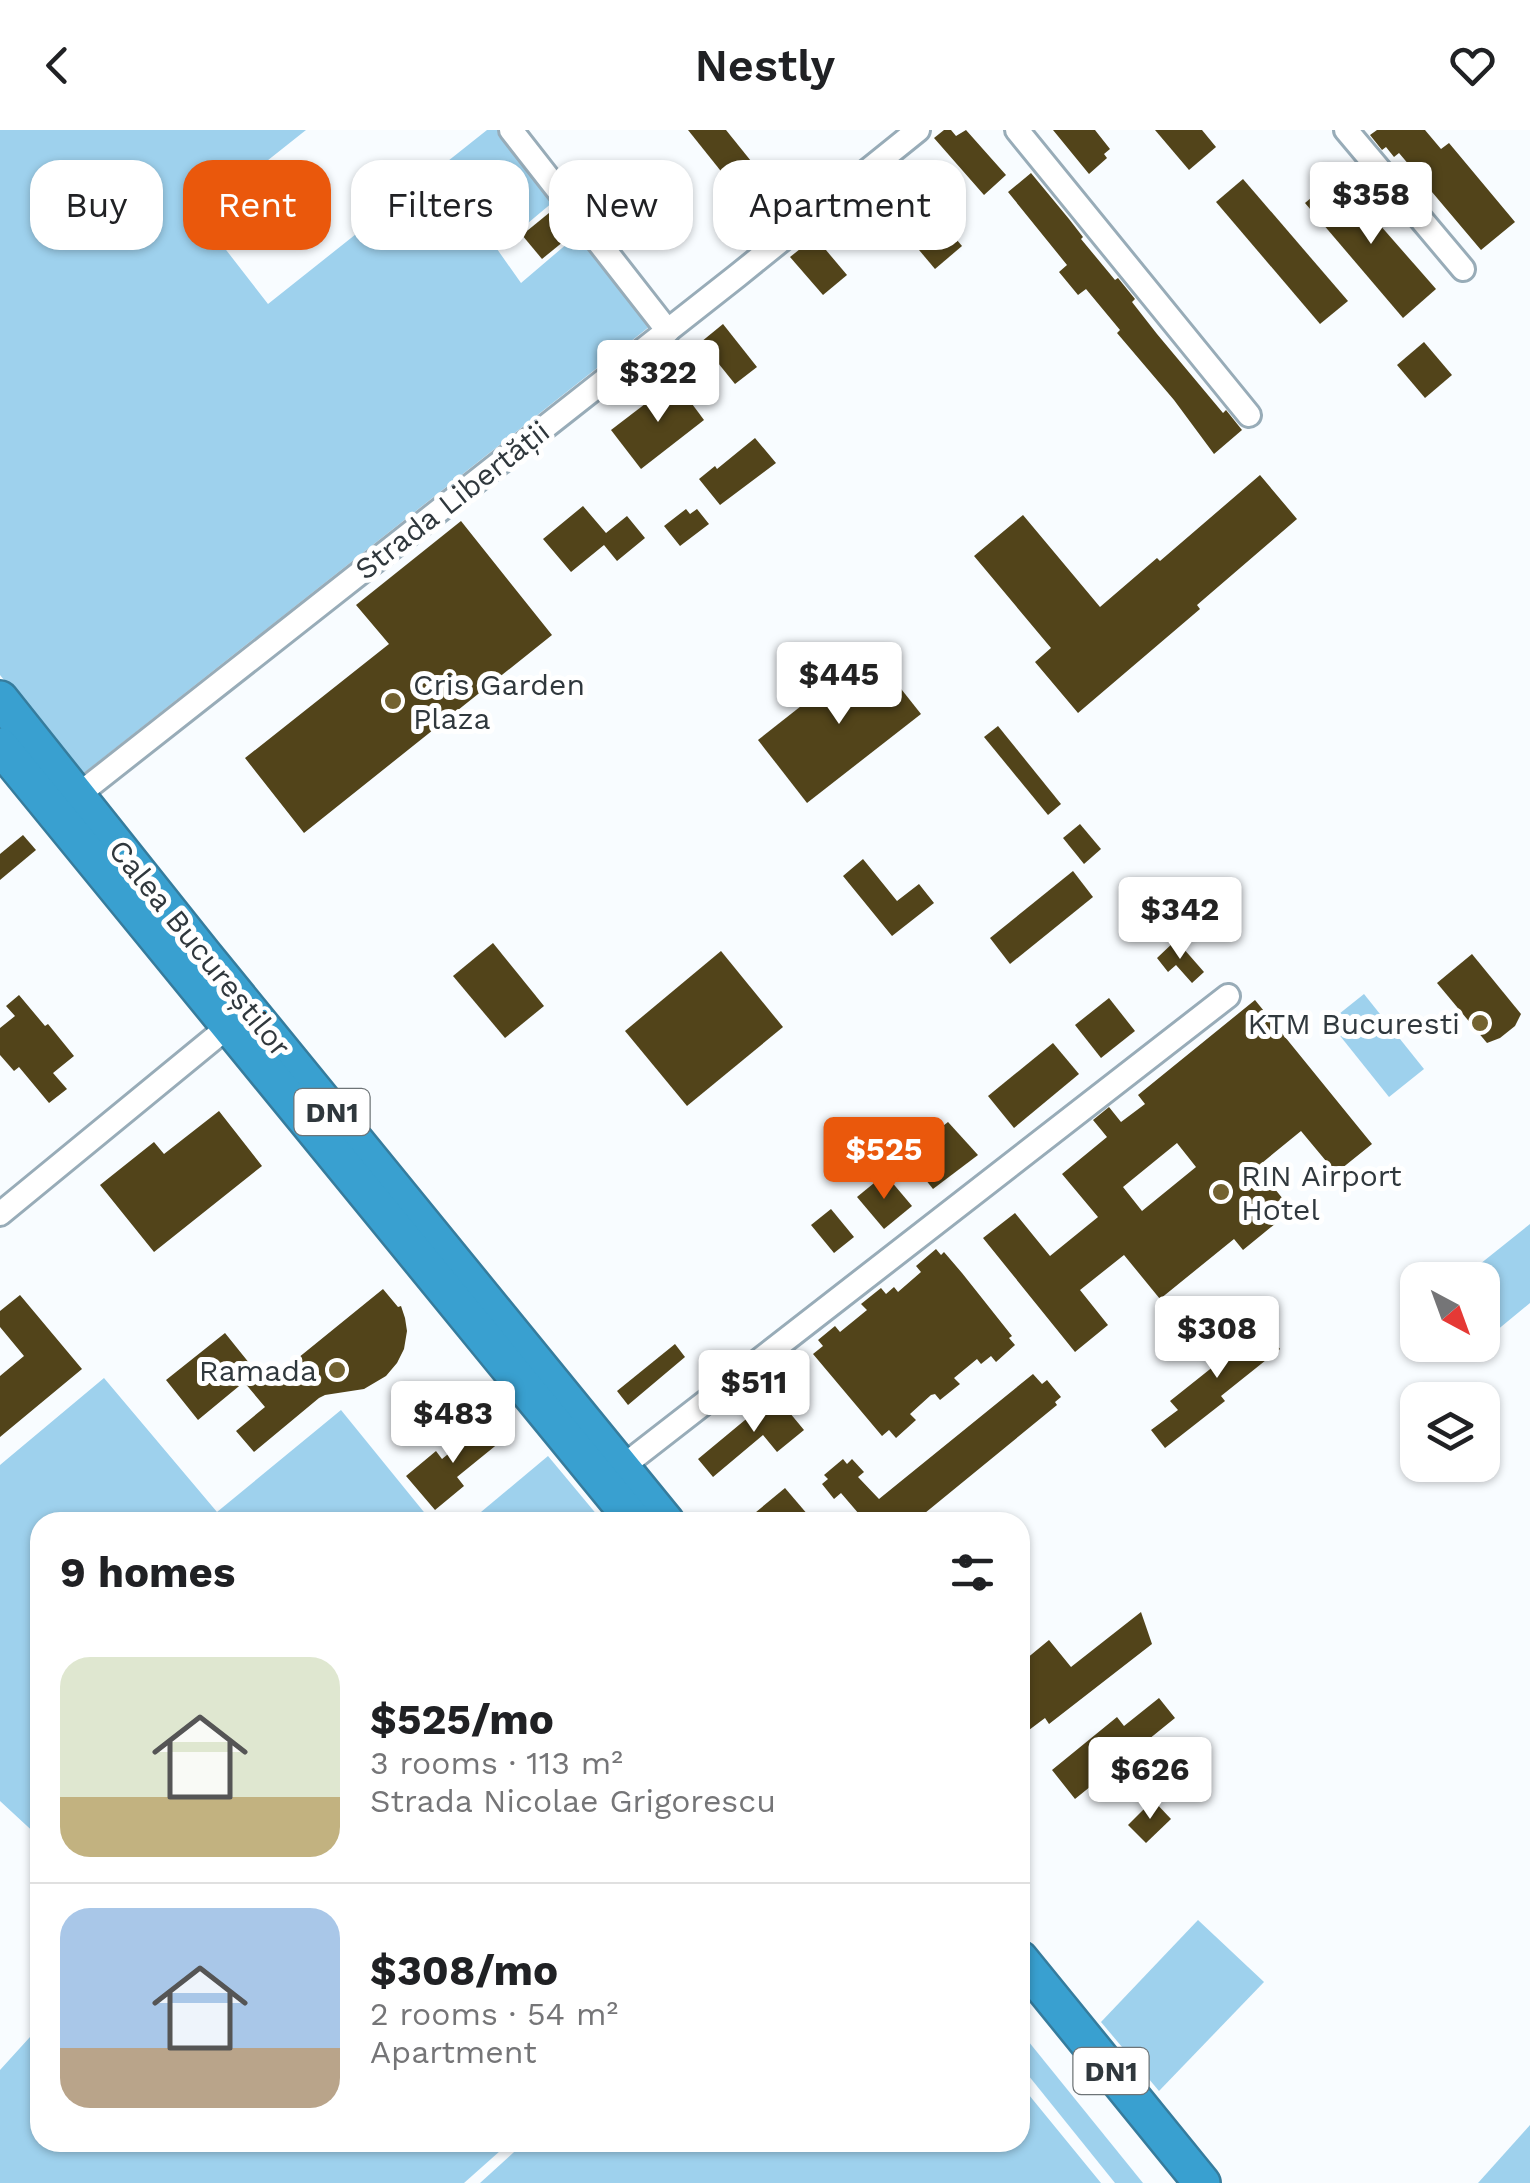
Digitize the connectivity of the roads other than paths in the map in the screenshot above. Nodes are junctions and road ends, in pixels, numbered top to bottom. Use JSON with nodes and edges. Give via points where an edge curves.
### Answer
{"nodes":[{"id":1,"x":511,"y":130,"type":"edge"},
{"id":2,"x":918,"y":130,"type":"edge"},
{"id":3,"x":1017,"y":130,"type":"edge"},
{"id":4,"x":1346,"y":130,"type":"edge"},
{"id":5,"x":1462,"y":268,"type":"dead end"},
{"id":6,"x":668,"y":331,"type":"junction"},
{"id":7,"x":1249,"y":415,"type":"dead end"},
{"id":8,"x":0,"y":699,"type":"edge"},
{"id":9,"x":0,"y":746,"type":"edge"},
{"id":10,"x":78,"y":795,"type":"junction"},
{"id":11,"x":1228,"y":996,"type":"dead end"},
{"id":12,"x":229,"y":1026,"type":"junction"},
{"id":13,"x":0,"y":1214,"type":"edge"},
{"id":14,"x":622,"y":1467,"type":"junction"},
{"id":15,"x":627,"y":1512,"type":"edge"},
{"id":16,"x":658,"y":1512,"type":"edge"},
{"id":17,"x":1030,"y":1971,"type":"edge"},
{"id":18,"x":1030,"y":2008,"type":"edge"},
{"id":19,"x":1170,"y":2183,"type":"edge"},
{"id":20,"x":1202,"y":2183,"type":"edge"}],
"edges":[{"from":1,"to":6,"type":"street"},
{"from":2,"to":6,"type":"street","name":"Strada Libertății"},
{"from":3,"to":7,"type":"street"},
{"from":4,"to":5,"type":"street"},
{"from":6,"to":10,"type":"street","name":"Strada Libertății"},
{"from":8,"to":10,"type":"highway","name":"Calea Bucureștilor","number":"DN1"},
{"from":9,"to":12,"type":"highway","name":"Calea Bucureștilor","number":"DN1"},
{"from":10,"to":14,"type":"highway","name":"Calea Bucureștilor","number":"DN1"},
{"from":11,"to":14,"type":"street"},
{"from":12,"to":13,"type":"street"},
{"from":12,"to":15,"type":"highway","name":"Calea Bucureștilor","number":"DN1"},
{"from":14,"to":16,"type":"highway","name":"Calea Bucureștilor","number":"DN1"},
{"from":17,"to":20,"type":"highway","number":"DN1"},
{"from":18,"to":19,"type":"highway","number":"DN1"}]}
